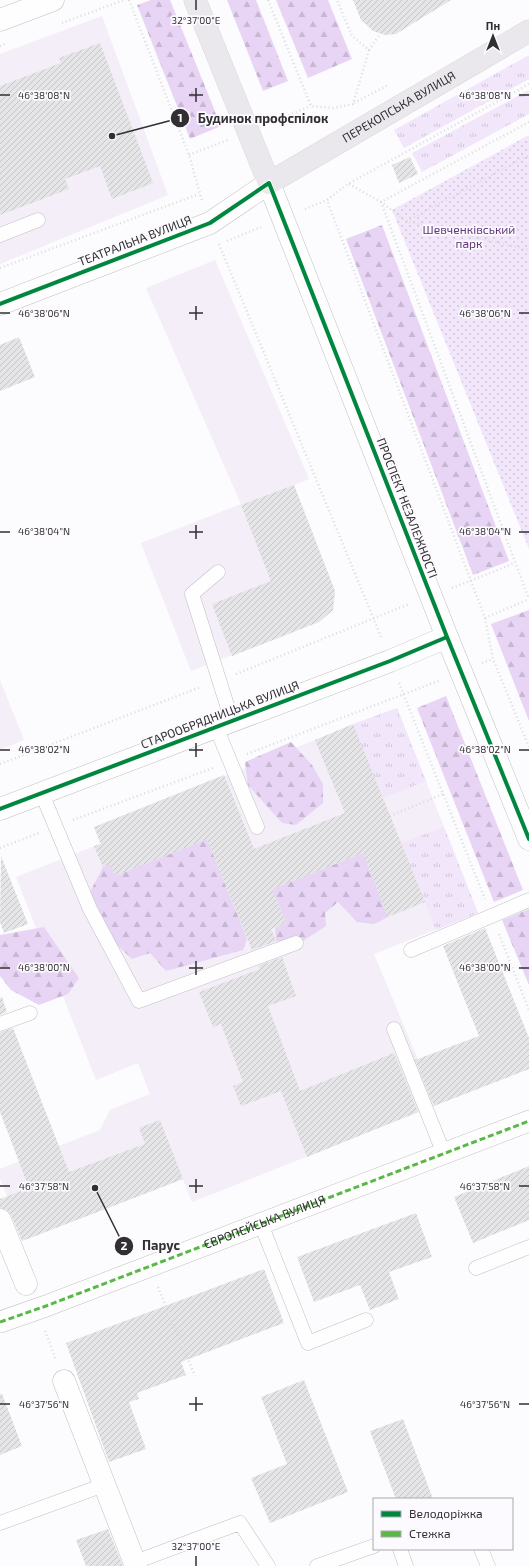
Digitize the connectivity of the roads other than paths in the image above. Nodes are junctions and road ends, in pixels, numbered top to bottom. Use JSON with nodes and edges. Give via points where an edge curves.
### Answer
{"nodes":[{"id":1,"x":54,"y":0,"type":"edge"},
{"id":2,"x":195,"y":0,"type":"edge"},
{"id":3,"x":0,"y":20,"type":"edge"},
{"id":4,"x":529,"y":31,"type":"edge"},
{"id":5,"x":269,"y":183,"type":"junction"},
{"id":6,"x":38,"y":220,"type":"dead end"},
{"id":7,"x":0,"y":235,"type":"edge"},
{"id":8,"x":0,"y":304,"type":"edge"},
{"id":9,"x":218,"y":572,"type":"dead end"},
{"id":10,"x":447,"y":637,"type":"junction"},
{"id":11,"x":224,"y":724,"type":"junction"},
{"id":12,"x":42,"y":794,"type":"junction"},
{"id":13,"x":0,"y":810,"type":"edge"},
{"id":14,"x":257,"y":827,"type":"dead end"},
{"id":15,"x":529,"y":839,"type":"edge"},
{"id":16,"x":529,"y":900,"type":"edge"},
{"id":17,"x":296,"y":943,"type":"dead end"},
{"id":18,"x":411,"y":950,"type":"dead end"},
{"id":19,"x":30,"y":1013,"type":"dead end"},
{"id":20,"x":0,"y":1024,"type":"edge"},
{"id":21,"x":394,"y":1028,"type":"dead end"},
{"id":22,"x":529,"y":1121,"type":"edge"},
{"id":23,"x":444,"y":1154,"type":"junction"},
{"id":24,"x":0,"y":1220,"type":"edge"},
{"id":25,"x":261,"y":1224,"type":"junction"},
{"id":26,"x":529,"y":1247,"type":"edge"},
{"id":27,"x":476,"y":1268,"type":"dead end"},
{"id":28,"x":26,"y":1284,"type":"dead end"},
{"id":29,"x":366,"y":1320,"type":"dead end"},
{"id":30,"x":0,"y":1322,"type":"edge"},
{"id":31,"x":64,"y":1381,"type":"dead end"},
{"id":32,"x":104,"y":1485,"type":"junction"},
{"id":33,"x":0,"y":1523,"type":"edge"},
{"id":34,"x":373,"y":1546,"type":"edge"},
{"id":35,"x":400,"y":1550,"type":"edge"},
{"id":36,"x":481,"y":1550,"type":"edge"},
{"id":37,"x":136,"y":1564,"type":"edge"},
{"id":38,"x":268,"y":1566,"type":"edge"},
{"id":39,"x":317,"y":1566,"type":"edge"},
{"id":40,"x":406,"y":1566,"type":"edge"},
{"id":41,"x":488,"y":1566,"type":"edge"}],
"edges":[{"from":1,"to":3,"type":"street"},
{"from":2,"to":5,"type":"main road","name":"ПРОСПЕКТ НЕЗАЛЕЖНОСТІ"},
{"from":4,"to":5,"type":"main road","name":"ПЕРЕКОПСЬКА ВУЛИЦЯ"},
{"from":5,"to":8,"type":"street","name":"ТЕАТРАЛЬНА ВУЛИЦЯ","via":[[210,223]]},
{"from":5,"to":10,"type":"street","name":"ПРОСПЕКТ НЕЗАЛЕЖНОСТІ"},
{"from":6,"to":7,"type":"lane"},
{"from":9,"to":11,"type":"lane","via":[[192,594],[219,680]]},
{"from":10,"to":11,"type":"street","name":"СТАРООБРЯДНИЦЬКА ВУЛИЦЯ"},
{"from":10,"to":15,"type":"street","name":"ПРОСПЕКТ НЕЗАЛЕЖНОСТІ"},
{"from":11,"to":12,"type":"street","name":"СТАРООБРЯДНИЦЬКА ВУЛИЦЯ"},
{"from":11,"to":14,"type":"lane"},
{"from":12,"to":13,"type":"street","name":"СТАРООБРЯДНИЦЬКА ВУЛИЦЯ"},
{"from":12,"to":17,"type":"lane","via":[[90,909],[139,1001]]},
{"from":16,"to":18,"type":"lane"},
{"from":19,"to":20,"type":"lane"},
{"from":21,"to":23,"type":"lane"},
{"from":22,"to":23,"type":"street","name":"ЄВРОПЕЙСЬКА ВУЛИЦЯ"},
{"from":23,"to":25,"type":"street","name":"ЄВРОПЕЙСЬКА ВУЛИЦЯ"},
{"from":24,"to":28,"type":"street"},
{"from":25,"to":29,"type":"lane","via":[[308,1343]]},
{"from":25,"to":30,"type":"street","name":"ЄВРОПЕЙСЬКА ВУЛИЦЯ"},
{"from":26,"to":27,"type":"lane"},
{"from":31,"to":32,"type":"street"},
{"from":32,"to":33,"type":"lane"},
{"from":32,"to":37,"type":"street"},
{"from":34,"to":39,"type":"lane"},
{"from":35,"to":40,"type":"lane"},
{"from":36,"to":41,"type":"lane"},
{"from":37,"to":38,"type":"lane","via":[[240,1523]]}]}
